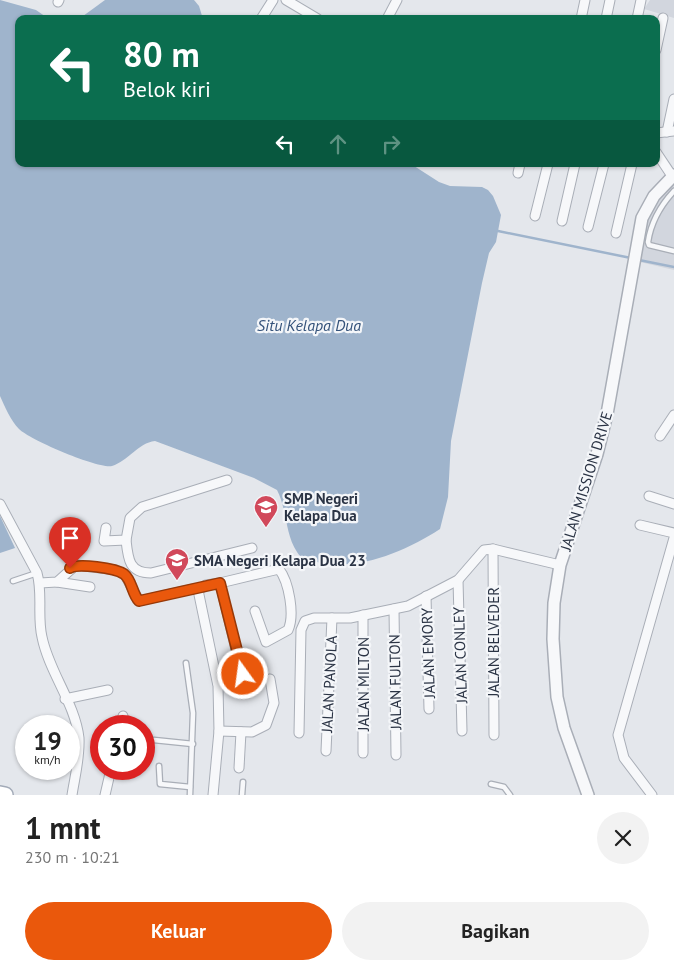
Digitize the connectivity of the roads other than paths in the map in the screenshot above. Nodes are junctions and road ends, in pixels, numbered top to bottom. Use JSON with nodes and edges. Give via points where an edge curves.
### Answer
{"nodes":[{"id":1,"x":273,"y":0,"type":"edge"},
{"id":2,"x":286,"y":0,"type":"edge"},
{"id":3,"x":397,"y":0,"type":"edge"},
{"id":4,"x":585,"y":0,"type":"edge"},
{"id":5,"x":610,"y":0,"type":"edge"},
{"id":6,"x":642,"y":0,"type":"edge"},
{"id":7,"x":264,"y":15,"type":"edge"},
{"id":8,"x":311,"y":15,"type":"edge"},
{"id":9,"x":389,"y":15,"type":"edge"},
{"id":10,"x":582,"y":15,"type":"edge"},
{"id":11,"x":607,"y":15,"type":"edge"},
{"id":12,"x":638,"y":15,"type":"edge"},
{"id":13,"x":663,"y":18,"type":"dead end"},
{"id":14,"x":660,"y":32,"type":"edge"},
{"id":15,"x":674,"y":99,"type":"edge"},
{"id":16,"x":670,"y":132,"type":"edge"},
{"id":17,"x":660,"y":158,"type":"edge"},
{"id":18,"x":519,"y":167,"type":"edge"},
{"id":19,"x":547,"y":167,"type":"edge"},
{"id":20,"x":574,"y":167,"type":"edge"},
{"id":21,"x":603,"y":167,"type":"edge"},
{"id":22,"x":631,"y":167,"type":"edge"},
{"id":23,"x":518,"y":173,"type":"dead end"},
{"id":24,"x":673,"y":176,"type":"edge"},
{"id":25,"x":674,"y":191,"type":"edge"},
{"id":26,"x":535,"y":216,"type":"dead end"},
{"id":27,"x":562,"y":221,"type":"dead end"},
{"id":28,"x":588,"y":227,"type":"dead end"},
{"id":29,"x":616,"y":232,"type":"dead end"},
{"id":30,"x":674,"y":251,"type":"edge"},
{"id":31,"x":674,"y":415,"type":"edge"},
{"id":32,"x":660,"y":436,"type":"dead end"},
{"id":33,"x":228,"y":480,"type":"dead end"},
{"id":34,"x":649,"y":496,"type":"dead end"},
{"id":35,"x":0,"y":504,"type":"edge"},
{"id":36,"x":674,"y":504,"type":"edge"},
{"id":37,"x":640,"y":525,"type":"dead end"},
{"id":38,"x":106,"y":528,"type":"dead end"},
{"id":39,"x":674,"y":533,"type":"edge"},
{"id":40,"x":674,"y":538,"type":"edge"},
{"id":41,"x":126,"y":540,"type":"junction"},
{"id":42,"x":252,"y":548,"type":"dead end"},
{"id":43,"x":493,"y":549,"type":"junction"},
{"id":44,"x":560,"y":565,"type":"junction"},
{"id":45,"x":133,"y":569,"type":"junction"},
{"id":46,"x":37,"y":573,"type":"junction"},
{"id":47,"x":125,"y":574,"type":"junction"},
{"id":48,"x":458,"y":580,"type":"junction"},
{"id":49,"x":13,"y":581,"type":"dead end"},
{"id":50,"x":57,"y":582,"type":"junction"},
{"id":51,"x":220,"y":583,"type":"junction"},
{"id":52,"x":40,"y":584,"type":"junction"},
{"id":53,"x":90,"y":587,"type":"dead end"},
{"id":54,"x":198,"y":590,"type":"junction"},
{"id":55,"x":426,"y":596,"type":"junction"},
{"id":56,"x":394,"y":609,"type":"junction"},
{"id":57,"x":255,"y":611,"type":"dead end"},
{"id":58,"x":363,"y":615,"type":"junction"},
{"id":59,"x":332,"y":618,"type":"junction"},
{"id":60,"x":186,"y":663,"type":"dead end"},
{"id":61,"x":270,"y":679,"type":"dead end"},
{"id":62,"x":243,"y":680,"type":"dead end"},
{"id":63,"x":108,"y":690,"type":"dead end"},
{"id":64,"x":66,"y":699,"type":"junction"},
{"id":65,"x":429,"y":709,"type":"dead end"},
{"id":66,"x":218,"y":731,"type":"junction"},
{"id":67,"x":462,"y":731,"type":"dead end"},
{"id":68,"x":241,"y":732,"type":"junction"},
{"id":69,"x":300,"y":733,"type":"dead end"},
{"id":70,"x":494,"y":735,"type":"dead end"},
{"id":71,"x":155,"y":740,"type":"edge"},
{"id":72,"x":193,"y":744,"type":"junction"},
{"id":73,"x":326,"y":751,"type":"dead end"},
{"id":74,"x":363,"y":754,"type":"dead end"},
{"id":75,"x":396,"y":755,"type":"dead end"},
{"id":76,"x":159,"y":766,"type":"dead end"},
{"id":77,"x":239,"y":768,"type":"dead end"},
{"id":78,"x":108,"y":780,"type":"edge"},
{"id":79,"x":242,"y":782,"type":"dead end"},
{"id":80,"x":491,"y":784,"type":"dead end"},
{"id":81,"x":190,"y":787,"type":"junction"},
{"id":82,"x":0,"y":794,"type":"edge"},
{"id":83,"x":5,"y":795,"type":"edge"},
{"id":84,"x":72,"y":795,"type":"edge"},
{"id":85,"x":105,"y":795,"type":"edge"},
{"id":86,"x":190,"y":795,"type":"edge"},
{"id":87,"x":213,"y":795,"type":"edge"},
{"id":88,"x":242,"y":795,"type":"edge"},
{"id":89,"x":510,"y":795,"type":"edge"},
{"id":90,"x":588,"y":795,"type":"edge"},
{"id":91,"x":652,"y":795,"type":"edge"}],
"edges":[{"from":1,"to":7,"type":"street"},
{"from":2,"to":8,"type":"street"},
{"from":3,"to":9,"type":"street"},
{"from":4,"to":10,"type":"street"},
{"from":5,"to":11,"type":"street"},
{"from":6,"to":12,"type":"street"},
{"from":13,"to":14,"type":"street"},
{"from":15,"to":16,"type":"street"},
{"from":17,"to":24,"type":"street"},
{"from":18,"to":23,"type":"street"},
{"from":19,"to":26,"type":"street"},
{"from":20,"to":27,"type":"street"},
{"from":21,"to":28,"type":"street"},
{"from":22,"to":29,"type":"street"},
{"from":24,"to":44,"type":"street","name":"JALAN MISSION DRIVE","via":[[647,205],[635,246],[607,414]]},
{"from":25,"to":30,"type":"lane","via":[[655,220],[648,242]]},
{"from":31,"to":32,"type":"street"},
{"from":33,"to":41,"type":"street","via":[[142,507],[130,518]]},
{"from":34,"to":36,"type":"street"},
{"from":35,"to":46,"type":"street"},
{"from":37,"to":39,"type":"street"},
{"from":38,"to":41,"type":"street","via":[[104,541]]},
{"from":40,"to":91,"type":"street","via":[[618,735],[624,758]]},
{"from":41,"to":45,"type":"street","via":[[128,562]]},
{"from":42,"to":45,"type":"street","via":[[151,573]]},
{"from":43,"to":44,"type":"street"},
{"from":43,"to":48,"type":"street","via":[[481,552]]},
{"from":43,"to":70,"type":"street","name":"JALAN BELVEDER"},
{"from":44,"to":90,"type":"street","name":"JALAN MISSION DRIVE","via":[[554,603],[554,676],[564,728]]},
{"from":45,"to":47,"type":"street"},
{"from":46,"to":49,"type":"lane"},
{"from":46,"to":52,"type":"street"},
{"from":47,"to":50,"type":"street","via":[[76,565]]},
{"from":47,"to":54,"type":"street","via":[[139,601]]},
{"from":48,"to":55,"type":"street"},
{"from":48,"to":67,"type":"street","name":"JALAN CONLEY"},
{"from":50,"to":52,"type":"street"},
{"from":50,"to":53,"type":"street"},
{"from":51,"to":54,"type":"street"},
{"from":51,"to":57,"type":"street","via":[[280,570],[292,607],[288,630],[266,642]]},
{"from":51,"to":62,"type":"street"},
{"from":52,"to":64,"type":"street","via":[[42,638]]},
{"from":54,"to":66,"type":"street","via":[[218,686]]},
{"from":55,"to":56,"type":"street"},
{"from":55,"to":65,"type":"street","name":"JALAN EMORY"},
{"from":56,"to":58,"type":"street"},
{"from":56,"to":75,"type":"street","name":"JALAN FULTON"},
{"from":58,"to":59,"type":"street"},
{"from":58,"to":74,"type":"street","name":"JALAN MILTON"},
{"from":59,"to":69,"type":"street","via":[[314,618],[302,624]]},
{"from":59,"to":73,"type":"street","name":"JALAN PANOLA"},
{"from":60,"to":72,"type":"lane","via":[[193,712]]},
{"from":61,"to":68,"type":"street","via":[[274,702],[268,721],[260,730]]},
{"from":63,"to":64,"type":"street"},
{"from":64,"to":84,"type":"street","via":[[78,737]]},
{"from":66,"to":68,"type":"street"},
{"from":66,"to":87,"type":"street"},
{"from":68,"to":77,"type":"street"},
{"from":71,"to":72,"type":"lane"},
{"from":72,"to":81,"type":"lane"},
{"from":76,"to":81,"type":"lane","via":[[160,784]]},
{"from":78,"to":85,"type":"street"},
{"from":79,"to":88,"type":"lane"},
{"from":80,"to":89,"type":"lane","via":[[504,787]]},
{"from":81,"to":86,"type":"lane"},
{"from":82,"to":83,"type":"main road"}]}
